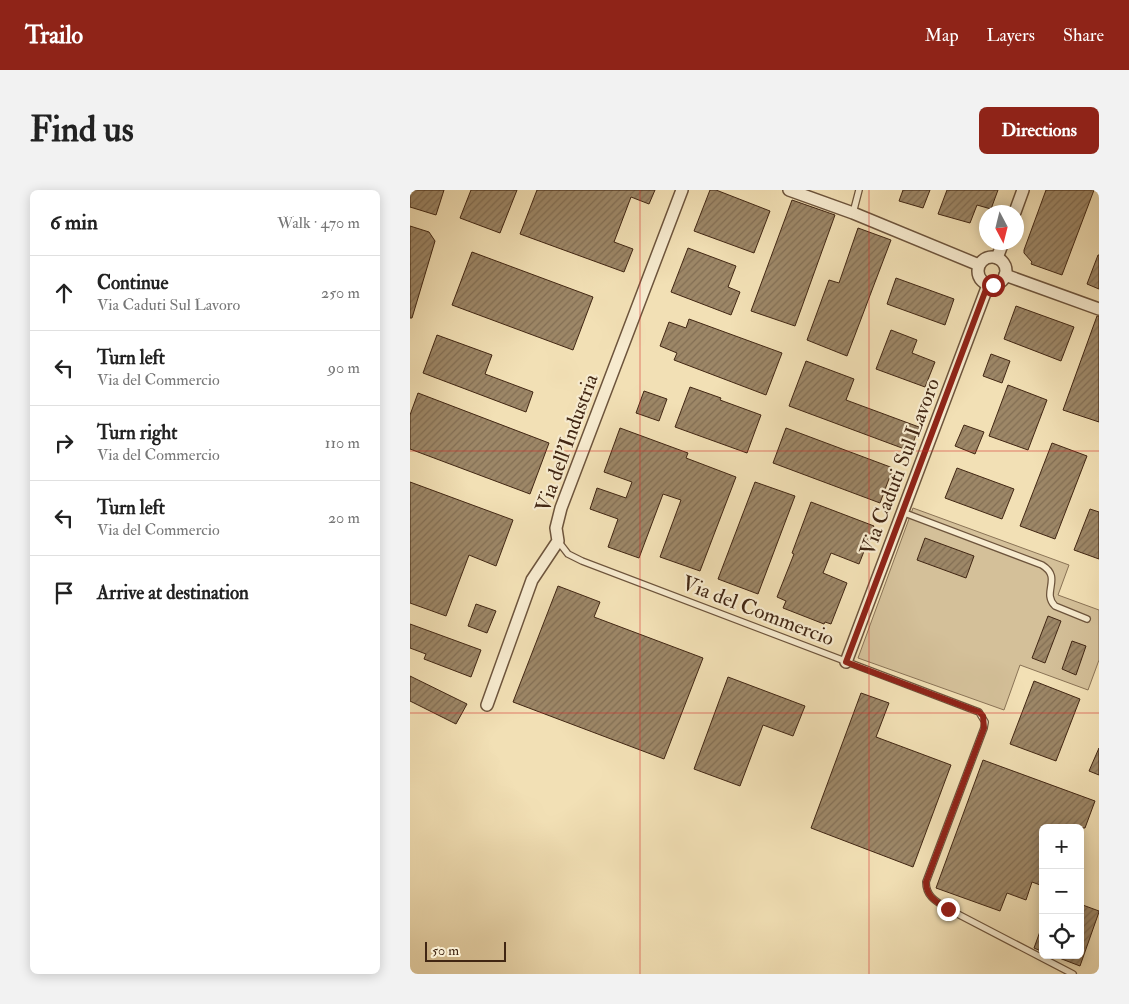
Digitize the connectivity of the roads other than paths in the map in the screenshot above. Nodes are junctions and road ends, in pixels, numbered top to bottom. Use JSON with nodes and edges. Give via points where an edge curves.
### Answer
{"nodes":[{"id":1,"x":682,"y":190,"type":"edge"},
{"id":2,"x":789,"y":190,"type":"edge"},
{"id":3,"x":858,"y":190,"type":"edge"},
{"id":4,"x":1023,"y":190,"type":"edge"},
{"id":5,"x":1018,"y":205,"type":"edge"},
{"id":6,"x":853,"y":213,"type":"junction"},
{"id":7,"x":1000,"y":250,"type":"edge"},
{"id":8,"x":997,"y":258,"type":"junction"},
{"id":9,"x":979,"y":265,"type":"junction"},
{"id":10,"x":1005,"y":275,"type":"junction"},
{"id":11,"x":988,"y":284,"type":"junction"},
{"id":12,"x":1099,"y":309,"type":"edge"},
{"id":13,"x":902,"y":512,"type":"junction"},
{"id":14,"x":558,"y":541,"type":"junction"},
{"id":15,"x":1087,"y":619,"type":"dead end"},
{"id":16,"x":846,"y":662,"type":"junction"},
{"id":17,"x":487,"y":705,"type":"dead end"},
{"id":18,"x":1073,"y":974,"type":"edge"}],
"edges":[{"from":1,"to":14,"type":"street","name":"Via dell’Industria","via":[[561,508],[556,528]]},
{"from":2,"to":6,"type":"street"},
{"from":3,"to":6,"type":"lane"},
{"from":4,"to":5,"type":"street"},
{"from":6,"to":9,"type":"street"},
{"from":7,"to":8,"type":"street"},
{"from":8,"to":9,"type":"street","via":[[985,259]]},
{"from":8,"to":10,"type":"street","via":[[1003,263]]},
{"from":9,"to":11,"type":"street","via":[[979,277]]},
{"from":10,"to":11,"type":"street","via":[[1000,282]]},
{"from":10,"to":12,"type":"street"},
{"from":11,"to":13,"type":"street","name":"Via Caduti Sul Lavoro"},
{"from":13,"to":15,"type":"lane","via":[[1042,564],[1051,574],[1049,594],[1052,603]]},
{"from":13,"to":16,"type":"street","name":"Via Caduti Sul Lavoro"},
{"from":14,"to":16,"type":"lane","name":"Via del Commercio","via":[[568,554],[582,561]]},
{"from":14,"to":17,"type":"street","name":"Via dell’Industria","via":[[532,580]]},
{"from":16,"to":18,"type":"lane","name":"Via del Commercio","via":[[983,716],[984,728],[926,889],[931,897],[948,909]]}]}
